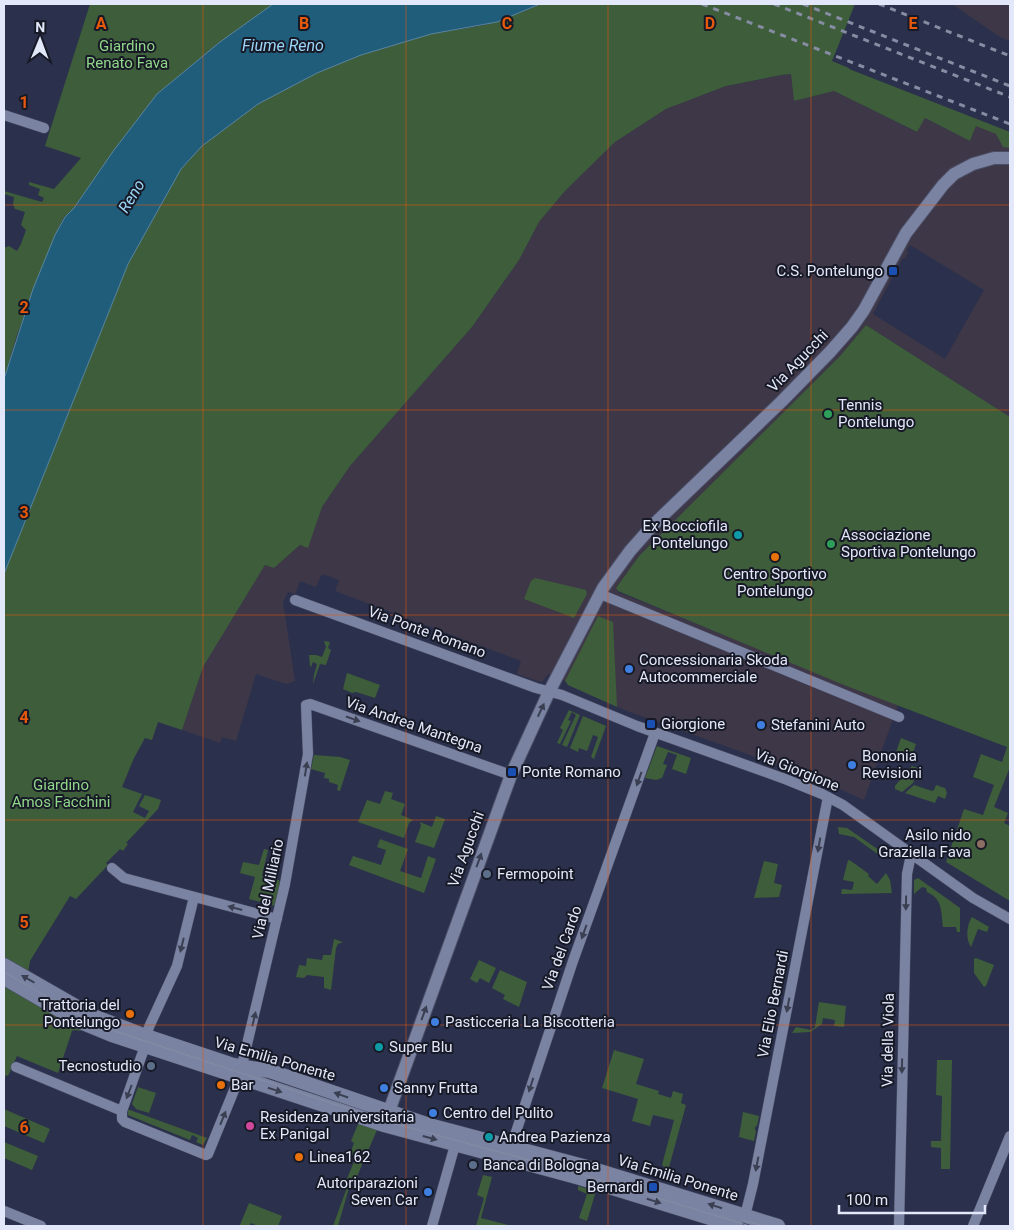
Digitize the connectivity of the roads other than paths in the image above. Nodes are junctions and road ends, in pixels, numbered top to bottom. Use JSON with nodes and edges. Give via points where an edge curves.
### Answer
{"nodes":[{"id":1,"x":4,"y":115,"type":"edge"},
{"id":2,"x":44,"y":128,"type":"dead end"},
{"id":3,"x":1010,"y":158,"type":"edge"},
{"id":4,"x":600,"y":594,"type":"junction"},
{"id":5,"x":295,"y":600,"type":"dead end"},
{"id":6,"x":550,"y":692,"type":"junction"},
{"id":7,"x":307,"y":704,"type":"joint"},
{"id":8,"x":899,"y":717,"type":"dead end"},
{"id":9,"x":655,"y":733,"type":"junction"},
{"id":10,"x":511,"y":775,"type":"junction"},
{"id":11,"x":828,"y":797,"type":"junction"},
{"id":12,"x":911,"y":855,"type":"junction"},
{"id":13,"x":112,"y":868,"type":"dead end"},
{"id":14,"x":194,"y":897,"type":"junction"},
{"id":15,"x":277,"y":919,"type":"junction"},
{"id":16,"x":1010,"y":919,"type":"edge"},
{"id":17,"x":4,"y":965,"type":"edge"},
{"id":18,"x":4,"y":978,"type":"edge"},
{"id":19,"x":81,"y":1016,"type":"junction"},
{"id":20,"x":146,"y":1041,"type":"junction"},
{"id":21,"x":16,"y":1067,"type":"dead end"},
{"id":22,"x":241,"y":1072,"type":"junction"},
{"id":23,"x":122,"y":1111,"type":"junction"},
{"id":24,"x":388,"y":1111,"type":"junction"},
{"id":25,"x":384,"y":1125,"type":"junction"},
{"id":26,"x":1010,"y":1136,"type":"edge"},
{"id":27,"x":455,"y":1145,"type":"junction"},
{"id":28,"x":511,"y":1147,"type":"junction"},
{"id":29,"x":4,"y":1211,"type":"edge"},
{"id":30,"x":740,"y":1221,"type":"edge"},
{"id":31,"x":41,"y":1226,"type":"edge"},
{"id":32,"x":432,"y":1226,"type":"edge"},
{"id":33,"x":778,"y":1226,"type":"edge"},
{"id":34,"x":898,"y":1226,"type":"edge"},
{"id":35,"x":973,"y":1226,"type":"edge"}],
"edges":[{"from":1,"to":2,"type":"street"},
{"from":3,"to":4,"type":"street","name":"Via Agucchi","via":[[994,158],[973,164],[954,174],[943,185],[906,233],[852,327],[781,402],[648,530]]},
{"from":4,"to":6,"type":"street","name":"Via Agucchi"},
{"from":4,"to":8,"type":"street"},
{"from":5,"to":6,"type":"street","name":"Via Ponte Romano"},
{"from":6,"to":9,"type":"street","name":"Via Giorgione"},
{"from":10,"to":6,"type":"street","name":"Via Agucchi","one_way":true},
{"from":7,"to":10,"type":"street","name":"Via Andrea Mantegna","one_way":true},
{"from":15,"to":7,"type":"street","name":"Via del Milliario","one_way":true,"via":[[308,754]]},
{"from":9,"to":11,"type":"street","name":"Via Giorgione"},
{"from":9,"to":28,"type":"street","name":"Via del Cardo","one_way":true,"via":[[568,975]]},
{"from":24,"to":10,"type":"street","name":"Via Agucchi","one_way":true},
{"from":11,"to":12,"type":"street","name":"Via Giorgione"},
{"from":11,"to":30,"type":"street","name":"Via Elio Bernardi","one_way":true,"via":[[755,1174]]},
{"from":12,"to":16,"type":"street","name":"Via Giorgione"},
{"from":12,"to":34,"type":"street","name":"Via della Viola","one_way":true,"via":[[907,874]]},
{"from":13,"to":14,"type":"street","via":[[124,878]]},
{"from":15,"to":14,"type":"street","one_way":true},
{"from":14,"to":20,"type":"street","one_way":true,"via":[[177,966]]},
{"from":22,"to":15,"type":"street","name":"Via del Milliario","one_way":true},
{"from":19,"to":17,"type":"main road","name":"Via Emilia Ponente","one_way":true},
{"from":18,"to":19,"type":"main road","name":"Via Emilia Ponente"},
{"from":19,"to":20,"type":"main road","name":"Via Emilia Ponente","via":[[96,1029]]},
{"from":20,"to":22,"type":"main road","name":"Via Emilia Ponente"},
{"from":20,"to":23,"type":"street","one_way":true},
{"from":21,"to":23,"type":"street"},
{"from":23,"to":22,"type":"street","name":"Via del Milliario","one_way":true,"via":[[125,1122],[206,1155]]},
{"from":24,"to":22,"type":"main road","name":"Via Emilia Ponente","one_way":true,"via":[[270,1071]]},
{"from":22,"to":25,"type":"main road","name":"Via Emilia Ponente","one_way":true},
{"from":24,"to":25,"type":"street","name":"Via Agucchi"},
{"from":24,"to":28,"type":"main road","name":"Via Emilia Ponente"},
{"from":25,"to":27,"type":"main road","name":"Via Emilia Ponente","one_way":true},
{"from":26,"to":35,"type":"street"},
{"from":27,"to":30,"type":"main road","name":"Via Emilia Ponente","one_way":true},
{"from":27,"to":32,"type":"street"},
{"from":30,"to":28,"type":"main road","name":"Via Emilia Ponente","one_way":true,"via":[[640,1183]]},
{"from":29,"to":31,"type":"street"},
{"from":30,"to":33,"type":"main road","name":"Via Emilia Ponente"}]}
